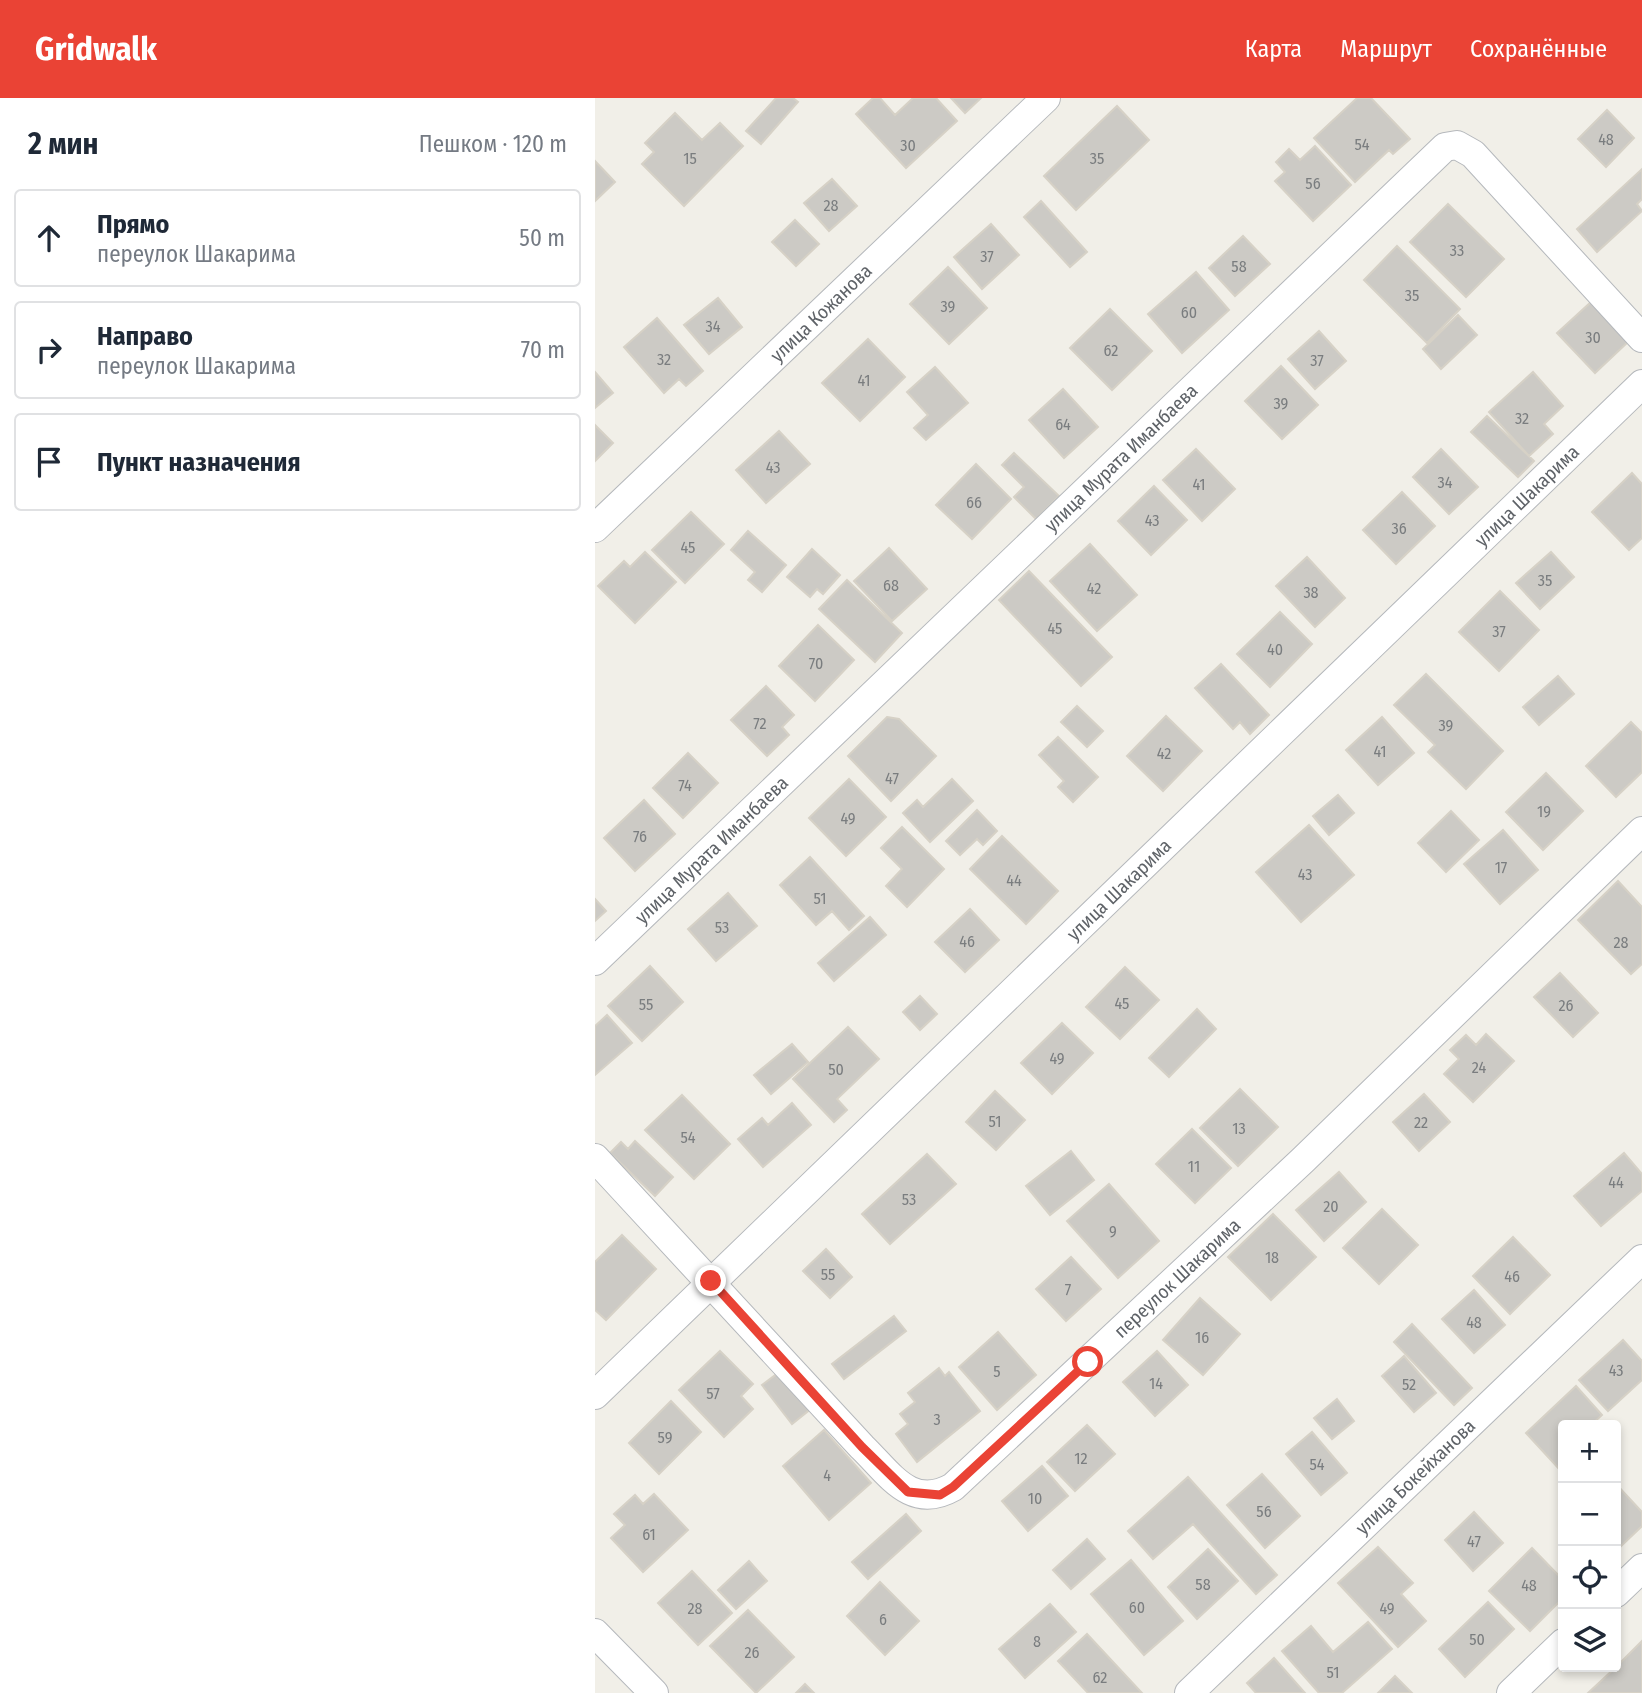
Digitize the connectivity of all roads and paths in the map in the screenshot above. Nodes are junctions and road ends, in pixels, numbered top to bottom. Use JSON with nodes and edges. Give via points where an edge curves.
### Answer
{"nodes":[{"id":1,"x":1046,"y":98,"type":"edge"},
{"id":2,"x":1642,"y":338,"type":"edge"},
{"id":3,"x":1642,"y":384,"type":"edge"},
{"id":4,"x":595,"y":528,"type":"edge"},
{"id":5,"x":1642,"y":831,"type":"edge"},
{"id":6,"x":595,"y":961,"type":"edge"},
{"id":7,"x":595,"y":1158,"type":"edge"},
{"id":8,"x":1642,"y":1259,"type":"edge"},
{"id":9,"x":711,"y":1281,"type":"junction"},
{"id":10,"x":595,"y":1395,"type":"edge"},
{"id":11,"x":1642,"y":1568,"type":"edge"},
{"id":12,"x":1621,"y":1588,"type":"edge"},
{"id":13,"x":595,"y":1633,"type":"edge"},
{"id":14,"x":1558,"y":1648,"type":"edge"},
{"id":15,"x":655,"y":1693,"type":"edge"},
{"id":16,"x":1189,"y":1693,"type":"edge"},
{"id":17,"x":1511,"y":1693,"type":"edge"}],
"edges":[{"from":1,"to":4,"type":"street","name":"улица Кожанова"},
{"from":2,"to":6,"type":"street","name":"улица Мурата Иманбаева","via":[[1473,154],[1457,145],[1436,152]]},
{"from":3,"to":9,"type":"street","name":"улица Шакарима"},
{"from":5,"to":9,"type":"street","name":"переулок Шакарима","via":[[1293,1169],[940,1495],[908,1492]]},
{"from":7,"to":9,"type":"street"},
{"from":8,"to":16,"type":"street","name":"улица Бокейханова"},
{"from":9,"to":10,"type":"street","name":"улица Шакарима"},
{"from":11,"to":12,"type":"street"},
{"from":13,"to":15,"type":"street"},
{"from":14,"to":17,"type":"street"}]}
